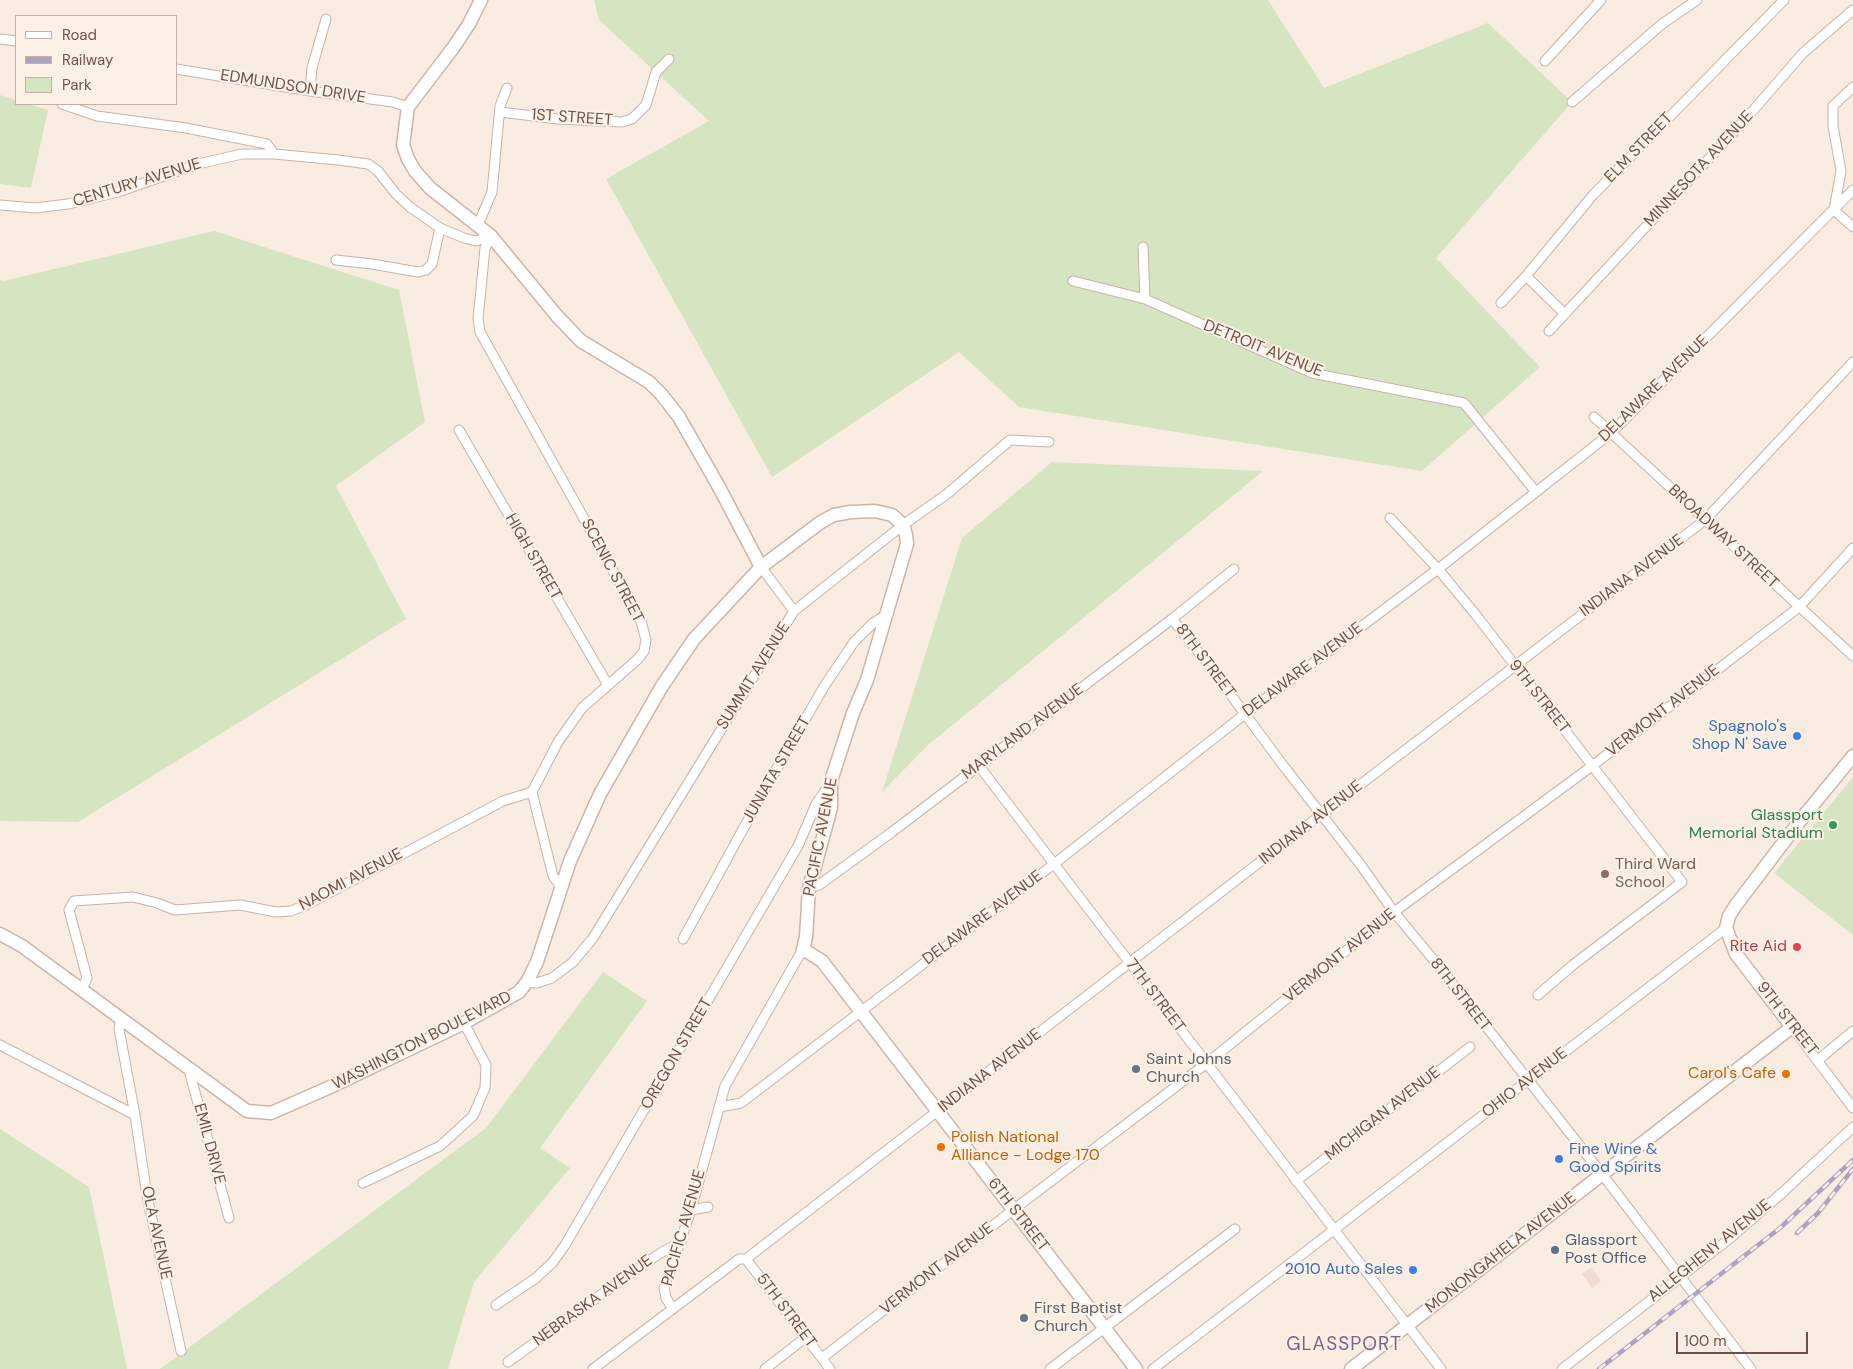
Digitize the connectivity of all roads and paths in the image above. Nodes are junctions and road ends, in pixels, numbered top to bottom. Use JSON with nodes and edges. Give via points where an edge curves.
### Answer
{"nodes":[{"id":1,"x":481,"y":0,"type":"edge"},
{"id":2,"x":1601,"y":0,"type":"edge"},
{"id":3,"x":1697,"y":0,"type":"edge"},
{"id":4,"x":1784,"y":0,"type":"edge"},
{"id":5,"x":1853,"y":10,"type":"edge"},
{"id":6,"x":326,"y":19,"type":"dead end"},
{"id":7,"x":0,"y":38,"type":"edge"},
{"id":8,"x":15,"y":41,"type":"edge"},
{"id":9,"x":669,"y":59,"type":"dead end"},
{"id":10,"x":1545,"y":61,"type":"dead end"},
{"id":11,"x":178,"y":69,"type":"edge"},
{"id":12,"x":1853,"y":87,"type":"edge"},
{"id":13,"x":507,"y":88,"type":"dead end"},
{"id":14,"x":310,"y":91,"type":"junction"},
{"id":15,"x":1572,"y":102,"type":"dead end"},
{"id":16,"x":65,"y":105,"type":"edge"},
{"id":17,"x":408,"y":108,"type":"junction"},
{"id":18,"x":500,"y":112,"type":"junction"},
{"id":19,"x":274,"y":154,"type":"junction"},
{"id":20,"x":1853,"y":190,"type":"edge"},
{"id":21,"x":0,"y":205,"type":"edge"},
{"id":22,"x":1834,"y":210,"type":"junction"},
{"id":23,"x":478,"y":224,"type":"junction"},
{"id":24,"x":1853,"y":227,"type":"edge"},
{"id":25,"x":440,"y":228,"type":"junction"},
{"id":26,"x":491,"y":236,"type":"junction"},
{"id":27,"x":1143,"y":247,"type":"dead end"},
{"id":28,"x":336,"y":260,"type":"dead end"},
{"id":29,"x":1526,"y":276,"type":"junction"},
{"id":30,"x":1072,"y":282,"type":"dead end"},
{"id":31,"x":1146,"y":299,"type":"junction"},
{"id":32,"x":1501,"y":303,"type":"dead end"},
{"id":33,"x":1565,"y":314,"type":"junction"},
{"id":34,"x":1549,"y":331,"type":"dead end"},
{"id":35,"x":1853,"y":362,"type":"edge"},
{"id":36,"x":1594,"y":417,"type":"dead end"},
{"id":37,"x":459,"y":430,"type":"dead end"},
{"id":38,"x":1611,"y":433,"type":"junction"},
{"id":39,"x":1049,"y":442,"type":"dead end"},
{"id":40,"x":1535,"y":491,"type":"junction"},
{"id":41,"x":1390,"y":518,"type":"dead end"},
{"id":42,"x":1705,"y":520,"type":"junction"},
{"id":43,"x":903,"y":525,"type":"junction"},
{"id":44,"x":1853,"y":548,"type":"edge"},
{"id":45,"x":762,"y":567,"type":"junction"},
{"id":46,"x":1234,"y":569,"type":"dead end"},
{"id":47,"x":1438,"y":569,"type":"junction"},
{"id":48,"x":1799,"y":606,"type":"junction"},
{"id":49,"x":794,"y":611,"type":"junction"},
{"id":50,"x":888,"y":614,"type":"junction"},
{"id":51,"x":1172,"y":619,"type":"junction"},
{"id":52,"x":1853,"y":656,"type":"edge"},
{"id":53,"x":1514,"y":666,"type":"junction"},
{"id":54,"x":608,"y":685,"type":"junction"},
{"id":55,"x":1244,"y":714,"type":"junction"},
{"id":56,"x":1853,"y":756,"type":"edge"},
{"id":57,"x":979,"y":766,"type":"junction"},
{"id":58,"x":1592,"y":766,"type":"junction"},
{"id":59,"x":831,"y":781,"type":"junction"},
{"id":60,"x":532,"y":792,"type":"junction"},
{"id":61,"x":1322,"y":814,"type":"junction"},
{"id":62,"x":1054,"y":864,"type":"junction"},
{"id":63,"x":561,"y":887,"type":"junction"},
{"id":64,"x":809,"y":888,"type":"junction"},
{"id":65,"x":1394,"y":912,"type":"junction"},
{"id":66,"x":1726,"y":928,"type":"junction"},
{"id":67,"x":0,"y":934,"type":"edge"},
{"id":68,"x":683,"y":939,"type":"dead end"},
{"id":69,"x":803,"y":949,"type":"junction"},
{"id":70,"x":1130,"y":963,"type":"junction"},
{"id":71,"x":527,"y":982,"type":"junction"},
{"id":72,"x":81,"y":991,"type":"junction"},
{"id":73,"x":1538,"y":995,"type":"dead end"},
{"id":74,"x":861,"y":1011,"type":"junction"},
{"id":75,"x":121,"y":1018,"type":"junction"},
{"id":76,"x":464,"y":1024,"type":"junction"},
{"id":77,"x":1792,"y":1027,"type":"junction"},
{"id":78,"x":1853,"y":1031,"type":"edge"},
{"id":79,"x":0,"y":1046,"type":"edge"},
{"id":80,"x":1470,"y":1047,"type":"dead end"},
{"id":81,"x":1818,"y":1060,"type":"junction"},
{"id":82,"x":1207,"y":1063,"type":"junction"},
{"id":83,"x":189,"y":1070,"type":"junction"},
{"id":84,"x":1528,"y":1082,"type":"junction"},
{"id":85,"x":719,"y":1107,"type":"junction"},
{"id":86,"x":1853,"y":1108,"type":"edge"},
{"id":87,"x":938,"y":1111,"type":"junction"},
{"id":88,"x":135,"y":1115,"type":"junction"},
{"id":89,"x":1853,"y":1127,"type":"edge"},
{"id":90,"x":1602,"y":1174,"type":"junction"},
{"id":91,"x":1296,"y":1181,"type":"junction"},
{"id":92,"x":363,"y":1183,"type":"dead end"},
{"id":93,"x":708,"y":1207,"type":"dead end"},
{"id":94,"x":690,"y":1210,"type":"junction"},
{"id":95,"x":1013,"y":1210,"type":"junction"},
{"id":96,"x":228,"y":1218,"type":"dead end"},
{"id":97,"x":1235,"y":1229,"type":"dead end"},
{"id":98,"x":1335,"y":1230,"type":"junction"},
{"id":99,"x":681,"y":1242,"type":"junction"},
{"id":100,"x":743,"y":1259,"type":"junction"},
{"id":101,"x":1679,"y":1277,"type":"junction"},
{"id":102,"x":496,"y":1305,"type":"dead end"},
{"id":103,"x":673,"y":1309,"type":"junction"},
{"id":104,"x":1408,"y":1326,"type":"junction"},
{"id":105,"x":1104,"y":1327,"type":"junction"},
{"id":106,"x":805,"y":1338,"type":"junction"},
{"id":107,"x":181,"y":1351,"type":"dead end"},
{"id":108,"x":822,"y":1358,"type":"junction"},
{"id":109,"x":508,"y":1362,"type":"dead end"},
{"id":110,"x":593,"y":1369,"type":"edge"},
{"id":111,"x":765,"y":1369,"type":"edge"},
{"id":112,"x":830,"y":1369,"type":"edge"},
{"id":113,"x":1050,"y":1369,"type":"edge"},
{"id":114,"x":1136,"y":1369,"type":"edge"},
{"id":115,"x":1153,"y":1369,"type":"edge"},
{"id":116,"x":1351,"y":1369,"type":"edge"},
{"id":117,"x":1441,"y":1369,"type":"edge"},
{"id":118,"x":1562,"y":1369,"type":"edge"},
{"id":119,"x":1751,"y":1369,"type":"edge"}],
"edges":[{"from":1,"to":17,"type":"street","via":[[453,48]]},
{"from":2,"to":10,"type":"street"},
{"from":3,"to":15,"type":"street","via":[[1662,24]]},
{"from":4,"to":29,"type":"street","name":"ELM STREET","via":[[1593,195]]},
{"from":5,"to":33,"type":"street","name":"MINNESOTA AVENUE","via":[[1803,53]]},
{"from":6,"to":14,"type":"street","via":[[312,68]]},
{"from":7,"to":8,"type":"street"},
{"from":9,"to":18,"type":"street","name":"1ST STREET","via":[[656,72],[646,105],[632,119],[622,122],[558,119]]},
{"from":11,"to":14,"type":"street","name":"EDMUNDSON DRIVE"},
{"from":12,"to":22,"type":"street","via":[[1833,106],[1841,171]]},
{"from":13,"to":18,"type":"street"},
{"from":14,"to":17,"type":"street","name":"EDMUNDSON DRIVE","via":[[393,102]]},
{"from":16,"to":19,"type":"street","via":[[97,116],[186,128],[267,144]]},
{"from":17,"to":23,"type":"street","via":[[404,144],[415,171],[430,188]]},
{"from":18,"to":23,"type":"street","via":[[492,192]]},
{"from":19,"to":21,"type":"street","name":"CENTURY AVENUE","via":[[242,154],[198,164],[118,192],[68,204],[35,208]]},
{"from":19,"to":25,"type":"street","name":"CENTURY AVENUE","via":[[368,164],[410,207]]},
{"from":20,"to":22,"type":"street","name":"DELAWARE AVENUE"},
{"from":22,"to":24,"type":"street"},
{"from":22,"to":38,"type":"street","name":"DELAWARE AVENUE"},
{"from":23,"to":26,"type":"street"},
{"from":25,"to":26,"type":"street","name":"CENTURY AVENUE","via":[[476,241]]},
{"from":25,"to":28,"type":"street","via":[[432,264],[426,270],[418,272]]},
{"from":26,"to":45,"type":"street","via":[[581,341],[649,382],[662,394],[679,416]]},
{"from":26,"to":54,"type":"street","name":"SCENIC STREET","via":[[485,248],[478,319],[480,332],[641,621],[646,640],[644,652]]},
{"from":27,"to":31,"type":"street"},
{"from":29,"to":32,"type":"street","name":"ELM STREET"},
{"from":29,"to":33,"type":"street"},
{"from":30,"to":31,"type":"street","name":"DETROIT AVENUE"},
{"from":31,"to":40,"type":"street","name":"DETROIT AVENUE","via":[[1312,372],[1464,403]]},
{"from":33,"to":34,"type":"street","name":"MINNESOTA AVENUE"},
{"from":35,"to":42,"type":"street","name":"INDIANA AVENUE"},
{"from":36,"to":38,"type":"street","name":"BROADWAY STREET"},
{"from":37,"to":54,"type":"street","name":"HIGH STREET"},
{"from":38,"to":40,"type":"street","name":"DELAWARE AVENUE"},
{"from":38,"to":42,"type":"street","name":"BROADWAY STREET"},
{"from":39,"to":43,"type":"street","name":"SUMMIT AVENUE","via":[[1010,440],[947,494]]},
{"from":40,"to":47,"type":"street","name":"DELAWARE AVENUE"},
{"from":41,"to":47,"type":"street","name":"9TH STREET"},
{"from":42,"to":48,"type":"street","name":"BROADWAY STREET"},
{"from":42,"to":53,"type":"street","name":"INDIANA AVENUE"},
{"from":43,"to":45,"type":"street","via":[[892,515],[875,511],[834,515]]},
{"from":43,"to":49,"type":"street","name":"SUMMIT AVENUE"},
{"from":43,"to":50,"type":"street","name":"PACIFIC AVENUE","via":[[907,544]]},
{"from":44,"to":48,"type":"street","name":"VERMONT AVENUE"},
{"from":45,"to":49,"type":"street"},
{"from":45,"to":63,"type":"street","name":"WASHINGTON BOULEVARD","via":[[694,639],[662,686],[600,794]]},
{"from":46,"to":51,"type":"street","name":"MARYLAND AVENUE"},
{"from":47,"to":53,"type":"street","name":"9TH STREET"},
{"from":47,"to":55,"type":"street","name":"DELAWARE AVENUE"},
{"from":48,"to":52,"type":"street","name":"BROADWAY STREET"},
{"from":48,"to":58,"type":"street","name":"VERMONT AVENUE"},
{"from":49,"to":71,"type":"street","name":"SUMMIT AVENUE","via":[[593,938],[573,962],[552,978],[538,983]]},
{"from":50,"to":59,"type":"street","name":"PACIFIC AVENUE"},
{"from":50,"to":68,"type":"street","name":"JUNIATA STREET","via":[[873,623],[854,642],[825,685]]},
{"from":51,"to":55,"type":"street","name":"8TH STREET"},
{"from":51,"to":57,"type":"street","name":"MARYLAND AVENUE"},
{"from":53,"to":58,"type":"street","name":"9TH STREET"},
{"from":53,"to":61,"type":"street","name":"INDIANA AVENUE"},
{"from":54,"to":60,"type":"street","name":"SCENIC STREET","via":[[582,708],[558,742]]},
{"from":55,"to":61,"type":"street","name":"8TH STREET"},
{"from":55,"to":62,"type":"street","name":"DELAWARE AVENUE"},
{"from":56,"to":66,"type":"street","name":"OHIO AVENUE","via":[[1736,905]]},
{"from":57,"to":62,"type":"street","name":"7TH STREET"},
{"from":57,"to":64,"type":"street","name":"MARYLAND AVENUE","via":[[819,885]]},
{"from":58,"to":65,"type":"street","name":"VERMONT AVENUE"},
{"from":58,"to":73,"type":"street","name":"9TH STREET","via":[[1682,882]]},
{"from":59,"to":64,"type":"street","name":"PACIFIC AVENUE","via":[[830,808]]},
{"from":59,"to":102,"type":"street","name":"OREGON STREET","via":[[816,804],[788,864],[565,1245],[536,1278]]},
{"from":60,"to":63,"type":"street","via":[[553,876]]},
{"from":60,"to":72,"type":"street","name":"NAOMI AVENUE","via":[[503,801],[291,911],[240,906],[175,910],[133,897],[74,901],[69,910],[87,978]]},
{"from":61,"to":65,"type":"street","name":"8TH STREET"},
{"from":61,"to":70,"type":"street","name":"INDIANA AVENUE"},
{"from":62,"to":70,"type":"street","name":"7TH STREET"},
{"from":62,"to":74,"type":"street","name":"DELAWARE AVENUE"},
{"from":63,"to":71,"type":"street","name":"WASHINGTON BOULEVARD","via":[[537,962]]},
{"from":64,"to":69,"type":"street","name":"PACIFIC AVENUE"},
{"from":65,"to":82,"type":"street","name":"VERMONT AVENUE"},
{"from":65,"to":84,"type":"street","name":"8TH STREET"},
{"from":66,"to":77,"type":"street","name":"9TH STREET","via":[[1736,954]]},
{"from":66,"to":84,"type":"street","name":"OHIO AVENUE"},
{"from":67,"to":72,"type":"street","name":"WASHINGTON BOULEVARD","via":[[22,946]]},
{"from":69,"to":74,"type":"street","name":"6TH STREET","via":[[822,961]]},
{"from":69,"to":85,"type":"street","name":"PACIFIC AVENUE","via":[[725,1086]]},
{"from":70,"to":82,"type":"street","name":"7TH STREET"},
{"from":70,"to":87,"type":"street","name":"INDIANA AVENUE"},
{"from":71,"to":76,"type":"street","name":"WASHINGTON BOULEVARD","via":[[509,999]]},
{"from":72,"to":75,"type":"street","name":"WASHINGTON BOULEVARD"},
{"from":74,"to":85,"type":"street","name":"DELAWARE AVENUE","via":[[741,1103]]},
{"from":74,"to":87,"type":"street","name":"6TH STREET"},
{"from":75,"to":83,"type":"street","name":"WASHINGTON BOULEVARD"},
{"from":75,"to":88,"type":"street","name":"OLA AVENUE","via":[[119,1029]]},
{"from":76,"to":83,"type":"street","name":"WASHINGTON BOULEVARD","via":[[271,1113],[247,1111]]},
{"from":76,"to":92,"type":"street","via":[[486,1065],[485,1088],[473,1116],[440,1146]]},
{"from":77,"to":81,"type":"street","name":"9TH STREET"},
{"from":77,"to":90,"type":"street","name":"MONONGAHELA AVENUE"},
{"from":78,"to":81,"type":"street"},
{"from":79,"to":88,"type":"street"},
{"from":80,"to":91,"type":"street","name":"MICHIGAN AVENUE"},
{"from":81,"to":86,"type":"street","name":"9TH STREET"},
{"from":82,"to":91,"type":"street","name":"7TH STREET"},
{"from":82,"to":95,"type":"street","name":"VERMONT AVENUE"},
{"from":83,"to":96,"type":"street","name":"EMIL DRIVE"},
{"from":84,"to":90,"type":"street","name":"8TH STREET"},
{"from":84,"to":98,"type":"street","name":"OHIO AVENUE"},
{"from":85,"to":94,"type":"street","name":"PACIFIC AVENUE"},
{"from":87,"to":95,"type":"street","name":"6TH STREET"},
{"from":87,"to":100,"type":"street","name":"INDIANA AVENUE"},
{"from":88,"to":107,"type":"street","name":"OLA AVENUE","via":[[147,1196]]},
{"from":89,"to":101,"type":"street","name":"ALLEGHENY AVENUE","via":[[1729,1239]]},
{"from":90,"to":101,"type":"street","name":"8TH STREET"},
{"from":90,"to":104,"type":"street","name":"MONONGAHELA AVENUE"},
{"from":91,"to":98,"type":"street","name":"7TH STREET"},
{"from":93,"to":94,"type":"street"},
{"from":94,"to":99,"type":"street","name":"PACIFIC AVENUE"},
{"from":95,"to":105,"type":"street","name":"6TH STREET"},
{"from":95,"to":108,"type":"street","name":"VERMONT AVENUE"},
{"from":97,"to":105,"type":"street"},
{"from":98,"to":104,"type":"street","name":"7TH STREET"},
{"from":98,"to":115,"type":"street","name":"OHIO AVENUE"},
{"from":99,"to":103,"type":"street","name":"PACIFIC AVENUE","via":[[664,1288]]},
{"from":99,"to":109,"type":"street","name":"NEBRASKA AVENUE","via":[[641,1266]]},
{"from":100,"to":103,"type":"street","name":"INDIANA AVENUE"},
{"from":100,"to":106,"type":"street","name":"5TH STREET"},
{"from":101,"to":118,"type":"street","name":"ALLEGHENY AVENUE"},
{"from":101,"to":119,"type":"street","name":"8TH STREET"},
{"from":103,"to":110,"type":"street","name":"INDIANA AVENUE"},
{"from":104,"to":116,"type":"street","name":"MONONGAHELA AVENUE"},
{"from":104,"to":117,"type":"street","name":"7TH STREET"},
{"from":105,"to":113,"type":"street"},
{"from":105,"to":114,"type":"street","name":"6TH STREET"},
{"from":106,"to":108,"type":"street","name":"5TH STREET"},
{"from":106,"to":111,"type":"street"},
{"from":108,"to":112,"type":"street","name":"5TH STREET"}]}
